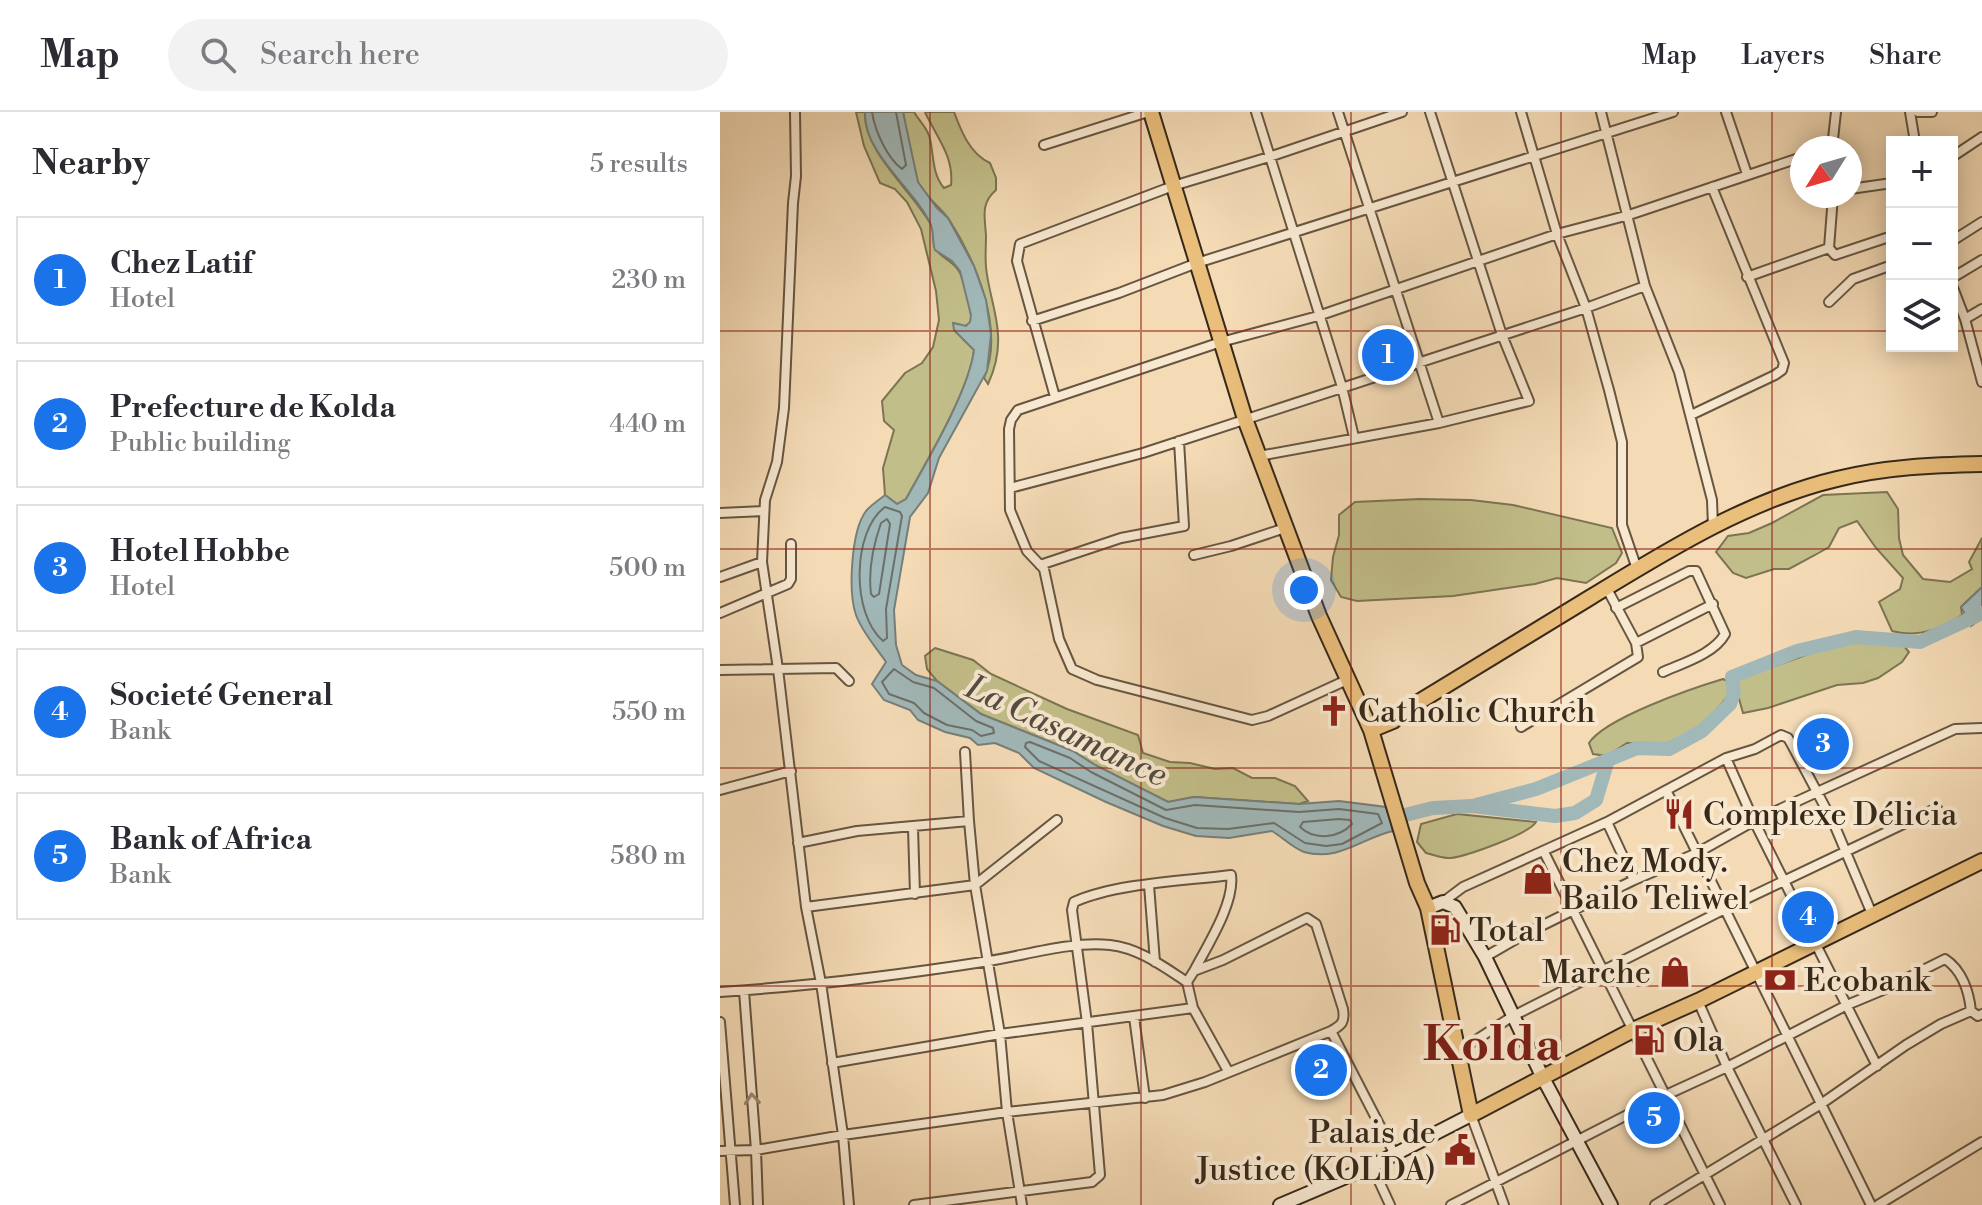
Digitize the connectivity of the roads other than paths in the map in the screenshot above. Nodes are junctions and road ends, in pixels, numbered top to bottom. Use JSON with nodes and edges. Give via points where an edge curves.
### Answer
{"nodes":[{"id":1,"x":795,"y":112,"type":"edge"},
{"id":2,"x":1150,"y":112,"type":"edge"},
{"id":3,"x":1256,"y":112,"type":"edge"},
{"id":4,"x":1338,"y":112,"type":"edge"},
{"id":5,"x":1402,"y":112,"type":"edge"},
{"id":6,"x":1430,"y":112,"type":"edge"},
{"id":7,"x":1521,"y":112,"type":"edge"},
{"id":8,"x":1601,"y":112,"type":"edge"},
{"id":9,"x":1673,"y":112,"type":"edge"},
{"id":10,"x":1726,"y":112,"type":"edge"},
{"id":11,"x":1836,"y":112,"type":"edge"},
{"id":12,"x":1910,"y":112,"type":"edge"},
{"id":13,"x":1918,"y":112,"type":"edge"},
{"id":14,"x":1932,"y":112,"type":"edge"},
{"id":15,"x":1344,"y":132,"type":"junction"},
{"id":16,"x":1608,"y":133,"type":"junction"},
{"id":17,"x":1833,"y":136,"type":"edge"},
{"id":18,"x":1914,"y":136,"type":"edge"},
{"id":19,"x":1982,"y":137,"type":"edge"},
{"id":20,"x":1044,"y":145,"type":"dead end"},
{"id":21,"x":1958,"y":153,"type":"edge"},
{"id":22,"x":1534,"y":155,"type":"junction"},
{"id":23,"x":1269,"y":157,"type":"junction"},
{"id":24,"x":1790,"y":161,"type":"edge"},
{"id":25,"x":1747,"y":174,"type":"junction"},
{"id":26,"x":1453,"y":183,"type":"junction"},
{"id":27,"x":1886,"y":184,"type":"edge"},
{"id":28,"x":1173,"y":186,"type":"junction"},
{"id":29,"x":1712,"y":187,"type":"junction"},
{"id":30,"x":1862,"y":187,"type":"edge"},
{"id":31,"x":1832,"y":208,"type":"edge"},
{"id":32,"x":1371,"y":209,"type":"junction"},
{"id":33,"x":1629,"y":215,"type":"junction"},
{"id":34,"x":1982,"y":222,"type":"edge"},
{"id":35,"x":1292,"y":234,"type":"junction"},
{"id":36,"x":1557,"y":234,"type":"junction"},
{"id":37,"x":1958,"y":237,"type":"edge"},
{"id":38,"x":1886,"y":238,"type":"edge"},
{"id":39,"x":1829,"y":248,"type":"junction"},
{"id":40,"x":1982,"y":260,"type":"edge"},
{"id":41,"x":1479,"y":262,"type":"junction"},
{"id":42,"x":1197,"y":263,"type":"junction"},
{"id":43,"x":1886,"y":267,"type":"edge"},
{"id":44,"x":1958,"y":274,"type":"edge"},
{"id":45,"x":1747,"y":277,"type":"junction"},
{"id":46,"x":1645,"y":286,"type":"junction"},
{"id":47,"x":1395,"y":288,"type":"junction"},
{"id":48,"x":1958,"y":301,"type":"edge"},
{"id":49,"x":1829,"y":302,"type":"dead end"},
{"id":50,"x":1586,"y":308,"type":"junction"},
{"id":51,"x":1982,"y":309,"type":"edge"},
{"id":52,"x":1318,"y":316,"type":"junction"},
{"id":53,"x":1965,"y":319,"type":"junction"},
{"id":54,"x":1032,"y":321,"type":"junction"},
{"id":55,"x":1502,"y":335,"type":"junction"},
{"id":56,"x":1221,"y":342,"type":"junction"},
{"id":57,"x":1420,"y":361,"type":"junction"},
{"id":58,"x":1982,"y":382,"type":"edge"},
{"id":59,"x":1342,"y":387,"type":"junction"},
{"id":60,"x":1055,"y":397,"type":"junction"},
{"id":61,"x":1691,"y":415,"type":"junction"},
{"id":62,"x":1245,"y":419,"type":"junction"},
{"id":63,"x":1439,"y":423,"type":"junction"},
{"id":64,"x":1354,"y":437,"type":"junction"},
{"id":65,"x":1179,"y":441,"type":"junction"},
{"id":66,"x":1259,"y":456,"type":"junction"},
{"id":67,"x":1982,"y":464,"type":"edge"},
{"id":68,"x":1010,"y":488,"type":"junction"},
{"id":69,"x":764,"y":511,"type":"junction"},
{"id":70,"x":720,"y":513,"type":"edge"},
{"id":71,"x":1713,"y":527,"type":"junction"},
{"id":72,"x":1285,"y":528,"type":"junction"},
{"id":73,"x":791,"y":544,"type":"dead end"},
{"id":74,"x":1194,"y":555,"type":"dead end"},
{"id":75,"x":762,"y":562,"type":"junction"},
{"id":76,"x":1040,"y":565,"type":"junction"},
{"id":77,"x":1637,"y":569,"type":"junction"},
{"id":78,"x":720,"y":577,"type":"edge"},
{"id":79,"x":1606,"y":587,"type":"junction"},
{"id":80,"x":767,"y":594,"type":"junction"},
{"id":81,"x":1713,"y":604,"type":"junction"},
{"id":82,"x":1616,"y":608,"type":"junction"},
{"id":83,"x":720,"y":613,"type":"edge"},
{"id":84,"x":1636,"y":643,"type":"junction"},
{"id":85,"x":778,"y":669,"type":"junction"},
{"id":86,"x":720,"y":670,"type":"edge"},
{"id":87,"x":1663,"y":672,"type":"dead end"},
{"id":88,"x":1349,"y":679,"type":"junction"},
{"id":89,"x":849,"y":681,"type":"dead end"},
{"id":90,"x":1399,"y":716,"type":"junction"},
{"id":91,"x":1369,"y":725,"type":"junction"},
{"id":92,"x":1521,"y":727,"type":"dead end"},
{"id":93,"x":1982,"y":728,"type":"edge"},
{"id":94,"x":965,"y":752,"type":"dead end"},
{"id":95,"x":1380,"y":754,"type":"junction"},
{"id":96,"x":1726,"y":758,"type":"junction"},
{"id":97,"x":791,"y":771,"type":"junction"},
{"id":98,"x":720,"y":790,"type":"edge"},
{"id":99,"x":1667,"y":792,"type":"junction"},
{"id":100,"x":1816,"y":793,"type":"junction"},
{"id":101,"x":1937,"y":808,"type":"dead end"},
{"id":102,"x":1057,"y":820,"type":"dead end"},
{"id":103,"x":969,"y":821,"type":"junction"},
{"id":104,"x":1754,"y":821,"type":"junction"},
{"id":105,"x":1607,"y":822,"type":"junction"},
{"id":106,"x":913,"y":828,"type":"junction"},
{"id":107,"x":798,"y":843,"type":"junction"},
{"id":108,"x":1544,"y":852,"type":"junction"},
{"id":109,"x":1846,"y":852,"type":"junction"},
{"id":110,"x":1697,"y":853,"type":"junction"},
{"id":111,"x":1981,"y":862,"type":"edge"},
{"id":112,"x":1634,"y":880,"type":"junction"},
{"id":113,"x":1784,"y":880,"type":"junction"},
{"id":114,"x":975,"y":885,"type":"junction"},
{"id":115,"x":1149,"y":885,"type":"junction"},
{"id":116,"x":915,"y":894,"type":"junction"},
{"id":117,"x":1443,"y":902,"type":"junction"},
{"id":118,"x":806,"y":907,"type":"junction"},
{"id":119,"x":1428,"y":908,"type":"junction"},
{"id":120,"x":1725,"y":909,"type":"junction"},
{"id":121,"x":1574,"y":911,"type":"junction"},
{"id":122,"x":1872,"y":914,"type":"junction"},
{"id":123,"x":1816,"y":941,"type":"junction"},
{"id":124,"x":1076,"y":946,"type":"junction"},
{"id":125,"x":1485,"y":957,"type":"junction"},
{"id":126,"x":988,"y":961,"type":"junction"},
{"id":127,"x":1155,"y":962,"type":"junction"},
{"id":128,"x":1604,"y":970,"type":"junction"},
{"id":129,"x":1194,"y":971,"type":"junction"},
{"id":130,"x":1755,"y":972,"type":"junction"},
{"id":131,"x":1187,"y":982,"type":"junction"},
{"id":132,"x":821,"y":983,"type":"junction"},
{"id":133,"x":744,"y":991,"type":"junction"},
{"id":134,"x":720,"y":992,"type":"edge"},
{"id":135,"x":1698,"y":1001,"type":"junction"},
{"id":136,"x":1847,"y":1005,"type":"junction"},
{"id":137,"x":1193,"y":1008,"type":"junction"},
{"id":138,"x":1513,"y":1016,"type":"junction"},
{"id":139,"x":1978,"y":1016,"type":"edge"},
{"id":140,"x":1134,"y":1017,"type":"junction"},
{"id":141,"x":720,"y":1022,"type":"edge"},
{"id":142,"x":1087,"y":1023,"type":"junction"},
{"id":143,"x":1633,"y":1030,"type":"junction"},
{"id":144,"x":1331,"y":1031,"type":"junction"},
{"id":145,"x":1000,"y":1034,"type":"junction"},
{"id":146,"x":1788,"y":1036,"type":"junction"},
{"id":147,"x":1459,"y":1051,"type":"junction"},
{"id":148,"x":832,"y":1063,"type":"junction"},
{"id":149,"x":1877,"y":1066,"type":"junction"},
{"id":150,"x":1727,"y":1067,"type":"junction"},
{"id":151,"x":1228,"y":1071,"type":"junction"},
{"id":152,"x":1543,"y":1078,"type":"junction"},
{"id":153,"x":1666,"y":1095,"type":"junction"},
{"id":154,"x":1145,"y":1098,"type":"junction"},
{"id":155,"x":1093,"y":1102,"type":"junction"},
{"id":156,"x":1821,"y":1104,"type":"junction"},
{"id":157,"x":1007,"y":1112,"type":"junction"},
{"id":158,"x":1471,"y":1115,"type":"junction"},
{"id":159,"x":843,"y":1135,"type":"junction"},
{"id":160,"x":1578,"y":1139,"type":"junction"},
{"id":161,"x":1764,"y":1139,"type":"junction"},
{"id":162,"x":1982,"y":1142,"type":"edge"},
{"id":163,"x":756,"y":1150,"type":"junction"},
{"id":164,"x":720,"y":1151,"type":"edge"},
{"id":165,"x":730,"y":1151,"type":"junction"},
{"id":166,"x":1395,"y":1155,"type":"junction"},
{"id":167,"x":1372,"y":1166,"type":"junction"},
{"id":168,"x":1705,"y":1176,"type":"junction"},
{"id":169,"x":1495,"y":1183,"type":"junction"},
{"id":170,"x":1019,"y":1189,"type":"junction"},
{"id":171,"x":735,"y":1205,"type":"edge"},
{"id":172,"x":758,"y":1205,"type":"edge"},
{"id":173,"x":849,"y":1205,"type":"edge"},
{"id":174,"x":914,"y":1205,"type":"edge"},
{"id":175,"x":1022,"y":1205,"type":"edge"},
{"id":176,"x":1280,"y":1205,"type":"edge"},
{"id":177,"x":1390,"y":1205,"type":"edge"},
{"id":178,"x":1451,"y":1205,"type":"edge"},
{"id":179,"x":1504,"y":1205,"type":"edge"},
{"id":180,"x":1611,"y":1205,"type":"edge"},
{"id":181,"x":1655,"y":1205,"type":"edge"},
{"id":182,"x":1720,"y":1205,"type":"edge"},
{"id":183,"x":1796,"y":1205,"type":"edge"},
{"id":184,"x":1871,"y":1205,"type":"edge"},
{"id":185,"x":1878,"y":1205,"type":"edge"}],
"edges":[{"from":1,"to":69,"type":"street","via":[[784,408]]},
{"from":2,"to":20,"type":"street"},
{"from":2,"to":28,"type":"main road"},
{"from":3,"to":23,"type":"street"},
{"from":4,"to":15,"type":"street"},
{"from":5,"to":15,"type":"street"},
{"from":6,"to":26,"type":"street"},
{"from":7,"to":22,"type":"street"},
{"from":8,"to":16,"type":"street"},
{"from":9,"to":16,"type":"street"},
{"from":10,"to":25,"type":"street"},
{"from":11,"to":17,"type":"street"},
{"from":12,"to":18,"type":"street"},
{"from":13,"to":14,"type":"street"},
{"from":15,"to":23,"type":"street"},
{"from":15,"to":32,"type":"street"},
{"from":16,"to":22,"type":"street"},
{"from":16,"to":33,"type":"street"},
{"from":19,"to":21,"type":"street"},
{"from":22,"to":26,"type":"street"},
{"from":22,"to":36,"type":"street"},
{"from":23,"to":28,"type":"street"},
{"from":23,"to":35,"type":"street"},
{"from":24,"to":25,"type":"street"},
{"from":25,"to":29,"type":"street"},
{"from":26,"to":32,"type":"street"},
{"from":26,"to":41,"type":"street"},
{"from":27,"to":30,"type":"street"},
{"from":28,"to":42,"type":"main road"},
{"from":28,"to":54,"type":"street","via":[[1020,244],[1017,261]]},
{"from":29,"to":33,"type":"street"},
{"from":29,"to":45,"type":"street"},
{"from":31,"to":39,"type":"street"},
{"from":32,"to":35,"type":"street"},
{"from":32,"to":47,"type":"street"},
{"from":33,"to":36,"type":"street"},
{"from":33,"to":46,"type":"street"},
{"from":34,"to":37,"type":"street"},
{"from":35,"to":42,"type":"street"},
{"from":35,"to":52,"type":"street"},
{"from":36,"to":41,"type":"street"},
{"from":36,"to":50,"type":"street"},
{"from":38,"to":39,"type":"street","via":[[1835,255]]},
{"from":39,"to":45,"type":"street"},
{"from":40,"to":44,"type":"street"},
{"from":41,"to":47,"type":"street"},
{"from":41,"to":55,"type":"street"},
{"from":42,"to":54,"type":"street"},
{"from":42,"to":56,"type":"main road"},
{"from":43,"to":49,"type":"street","via":[[1853,279]]},
{"from":45,"to":61,"type":"street","via":[[1784,363],[1782,370]]},
{"from":46,"to":50,"type":"street"},
{"from":46,"to":61,"type":"street"},
{"from":47,"to":52,"type":"street"},
{"from":47,"to":57,"type":"street"},
{"from":48,"to":53,"type":"street"},
{"from":50,"to":55,"type":"street"},
{"from":50,"to":77,"type":"street","via":[[1622,442],[1622,525]]},
{"from":51,"to":53,"type":"street"},
{"from":52,"to":56,"type":"street"},
{"from":52,"to":59,"type":"street"},
{"from":53,"to":58,"type":"street"},
{"from":54,"to":60,"type":"street"},
{"from":55,"to":57,"type":"street"},
{"from":55,"to":63,"type":"street","via":[[1529,401]]},
{"from":56,"to":60,"type":"street"},
{"from":56,"to":62,"type":"main road"},
{"from":57,"to":59,"type":"street"},
{"from":57,"to":63,"type":"street"},
{"from":59,"to":62,"type":"street"},
{"from":59,"to":64,"type":"street"},
{"from":60,"to":68,"type":"street","via":[[1018,410],[1011,420]]},
{"from":61,"to":71,"type":"street","via":[[1712,500]]},
{"from":62,"to":65,"type":"street"},
{"from":62,"to":66,"type":"main road"},
{"from":63,"to":64,"type":"street"},
{"from":64,"to":66,"type":"street"},
{"from":65,"to":68,"type":"street"},
{"from":65,"to":76,"type":"street","via":[[1184,526],[1121,538]]},
{"from":66,"to":72,"type":"main road"},
{"from":67,"to":71,"type":"main road","via":[[1882,469],[1834,479]]},
{"from":68,"to":76,"type":"street","via":[[1010,510],[1027,551]]},
{"from":69,"to":70,"type":"street"},
{"from":69,"to":75,"type":"street"},
{"from":71,"to":77,"type":"main road"},
{"from":72,"to":74,"type":"street"},
{"from":72,"to":88,"type":"main road"},
{"from":73,"to":80,"type":"street","via":[[791,579]]},
{"from":75,"to":78,"type":"street"},
{"from":75,"to":80,"type":"street"},
{"from":76,"to":88,"type":"street","via":[[1063,654],[1072,669],[1097,680],[1252,720]]},
{"from":77,"to":79,"type":"main road"},
{"from":79,"to":82,"type":"street"},
{"from":79,"to":90,"type":"main road"},
{"from":80,"to":83,"type":"street"},
{"from":80,"to":85,"type":"street"},
{"from":81,"to":82,"type":"street","via":[[1693,570]]},
{"from":81,"to":84,"type":"street"},
{"from":81,"to":87,"type":"street","via":[[1725,634],[1721,642]]},
{"from":82,"to":84,"type":"street"},
{"from":84,"to":92,"type":"street","via":[[1635,662]]},
{"from":85,"to":86,"type":"street"},
{"from":85,"to":89,"type":"street","via":[[836,668]]},
{"from":85,"to":97,"type":"street"},
{"from":88,"to":91,"type":"main road"},
{"from":90,"to":91,"type":"main road"},
{"from":90,"to":95,"type":"main road"},
{"from":91,"to":95,"type":"main road"},
{"from":93,"to":100,"type":"street","via":[[1955,729]]},
{"from":94,"to":103,"type":"street"},
{"from":95,"to":119,"type":"main road"},
{"from":96,"to":99,"type":"street"},
{"from":96,"to":100,"type":"street","via":[[1781,735],[1788,738]]},
{"from":96,"to":104,"type":"street"},
{"from":97,"to":98,"type":"street"},
{"from":97,"to":107,"type":"street"},
{"from":99,"to":105,"type":"street"},
{"from":99,"to":110,"type":"street"},
{"from":100,"to":104,"type":"street"},
{"from":100,"to":109,"type":"street"},
{"from":101,"to":109,"type":"street"},
{"from":102,"to":114,"type":"street"},
{"from":103,"to":106,"type":"street"},
{"from":103,"to":114,"type":"street"},
{"from":104,"to":110,"type":"street"},
{"from":104,"to":113,"type":"street"},
{"from":105,"to":108,"type":"street"},
{"from":105,"to":112,"type":"street"},
{"from":106,"to":107,"type":"street","via":[[857,831]]},
{"from":106,"to":116,"type":"street"},
{"from":107,"to":118,"type":"street"},
{"from":108,"to":117,"type":"street","via":[[1463,887]]},
{"from":108,"to":121,"type":"street"},
{"from":109,"to":113,"type":"street"},
{"from":109,"to":122,"type":"street"},
{"from":110,"to":112,"type":"street"},
{"from":110,"to":120,"type":"street"},
{"from":111,"to":122,"type":"main road"},
{"from":112,"to":121,"type":"street"},
{"from":113,"to":120,"type":"street"},
{"from":113,"to":123,"type":"street"},
{"from":114,"to":116,"type":"street"},
{"from":114,"to":126,"type":"street"},
{"from":115,"to":124,"type":"street","via":[[1074,902]]},
{"from":115,"to":127,"type":"street"},
{"from":115,"to":129,"type":"street","via":[[1231,875],[1228,902]]},
{"from":116,"to":118,"type":"street"},
{"from":117,"to":119,"type":"main road"},
{"from":117,"to":125,"type":"main road","via":[[1455,907]]},
{"from":118,"to":132,"type":"street"},
{"from":119,"to":147,"type":"main road"},
{"from":120,"to":128,"type":"street"},
{"from":120,"to":130,"type":"street"},
{"from":121,"to":125,"type":"street"},
{"from":121,"to":128,"type":"street"},
{"from":122,"to":123,"type":"main road"},
{"from":123,"to":130,"type":"main road"},
{"from":123,"to":136,"type":"street"},
{"from":124,"to":126,"type":"street"},
{"from":124,"to":127,"type":"street","via":[[1110,945]]},
{"from":124,"to":142,"type":"street"},
{"from":125,"to":138,"type":"main road"},
{"from":126,"to":132,"type":"street"},
{"from":126,"to":145,"type":"street"},
{"from":127,"to":131,"type":"street"},
{"from":128,"to":138,"type":"street"},
{"from":128,"to":143,"type":"street"},
{"from":129,"to":131,"type":"street"},
{"from":129,"to":144,"type":"street","via":[[1307,918],[1316,924],[1343,1009],[1341,1026]]},
{"from":130,"to":135,"type":"main road"},
{"from":130,"to":146,"type":"street"},
{"from":131,"to":137,"type":"street"},
{"from":132,"to":133,"type":"street"},
{"from":132,"to":148,"type":"street"},
{"from":133,"to":134,"type":"street"},
{"from":163,"to":133,"type":"street","one_way":true},
{"from":135,"to":143,"type":"main road"},
{"from":135,"to":150,"type":"street"},
{"from":136,"to":139,"type":"street","via":[[1945,959],[1959,973]]},
{"from":136,"to":146,"type":"street"},
{"from":136,"to":149,"type":"street"},
{"from":137,"to":140,"type":"street"},
{"from":137,"to":151,"type":"street"},
{"from":138,"to":147,"type":"street"},
{"from":138,"to":152,"type":"main road"},
{"from":139,"to":149,"type":"street","via":[[1941,1024]]},
{"from":140,"to":142,"type":"street"},
{"from":140,"to":154,"type":"street"},
{"from":141,"to":165,"type":"street"},
{"from":142,"to":145,"type":"street"},
{"from":142,"to":155,"type":"street"},
{"from":143,"to":152,"type":"main road"},
{"from":143,"to":153,"type":"street"},
{"from":144,"to":151,"type":"street"},
{"from":144,"to":166,"type":"street"},
{"from":145,"to":148,"type":"street"},
{"from":145,"to":157,"type":"street"},
{"from":146,"to":150,"type":"street"},
{"from":146,"to":156,"type":"street"},
{"from":147,"to":158,"type":"main road"},
{"from":148,"to":159,"type":"street"},
{"from":149,"to":156,"type":"street"},
{"from":150,"to":153,"type":"street"},
{"from":150,"to":161,"type":"street"},
{"from":151,"to":154,"type":"street"},
{"from":152,"to":158,"type":"main road"},
{"from":152,"to":160,"type":"main road"},
{"from":153,"to":160,"type":"street"},
{"from":153,"to":168,"type":"street"},
{"from":154,"to":155,"type":"street"},
{"from":155,"to":157,"type":"street"},
{"from":155,"to":170,"type":"street","via":[[1100,1175],[1092,1182]]},
{"from":156,"to":161,"type":"street"},
{"from":156,"to":184,"type":"street"},
{"from":157,"to":159,"type":"street"},
{"from":157,"to":170,"type":"street"},
{"from":158,"to":166,"type":"main road"},
{"from":158,"to":169,"type":"street"},
{"from":159,"to":163,"type":"street"},
{"from":159,"to":173,"type":"street"},
{"from":160,"to":169,"type":"street"},
{"from":160,"to":180,"type":"main road"},
{"from":161,"to":168,"type":"street"},
{"from":161,"to":183,"type":"street"},
{"from":162,"to":185,"type":"street"},
{"from":163,"to":165,"type":"street"},
{"from":163,"to":172,"type":"street"},
{"from":164,"to":165,"type":"street"},
{"from":165,"to":171,"type":"street"},
{"from":166,"to":167,"type":"main road"},
{"from":167,"to":176,"type":"main road"},
{"from":167,"to":177,"type":"street"},
{"from":168,"to":181,"type":"street"},
{"from":168,"to":182,"type":"street"},
{"from":169,"to":178,"type":"street"},
{"from":169,"to":179,"type":"street"},
{"from":170,"to":174,"type":"street"},
{"from":170,"to":175,"type":"street"}]}
